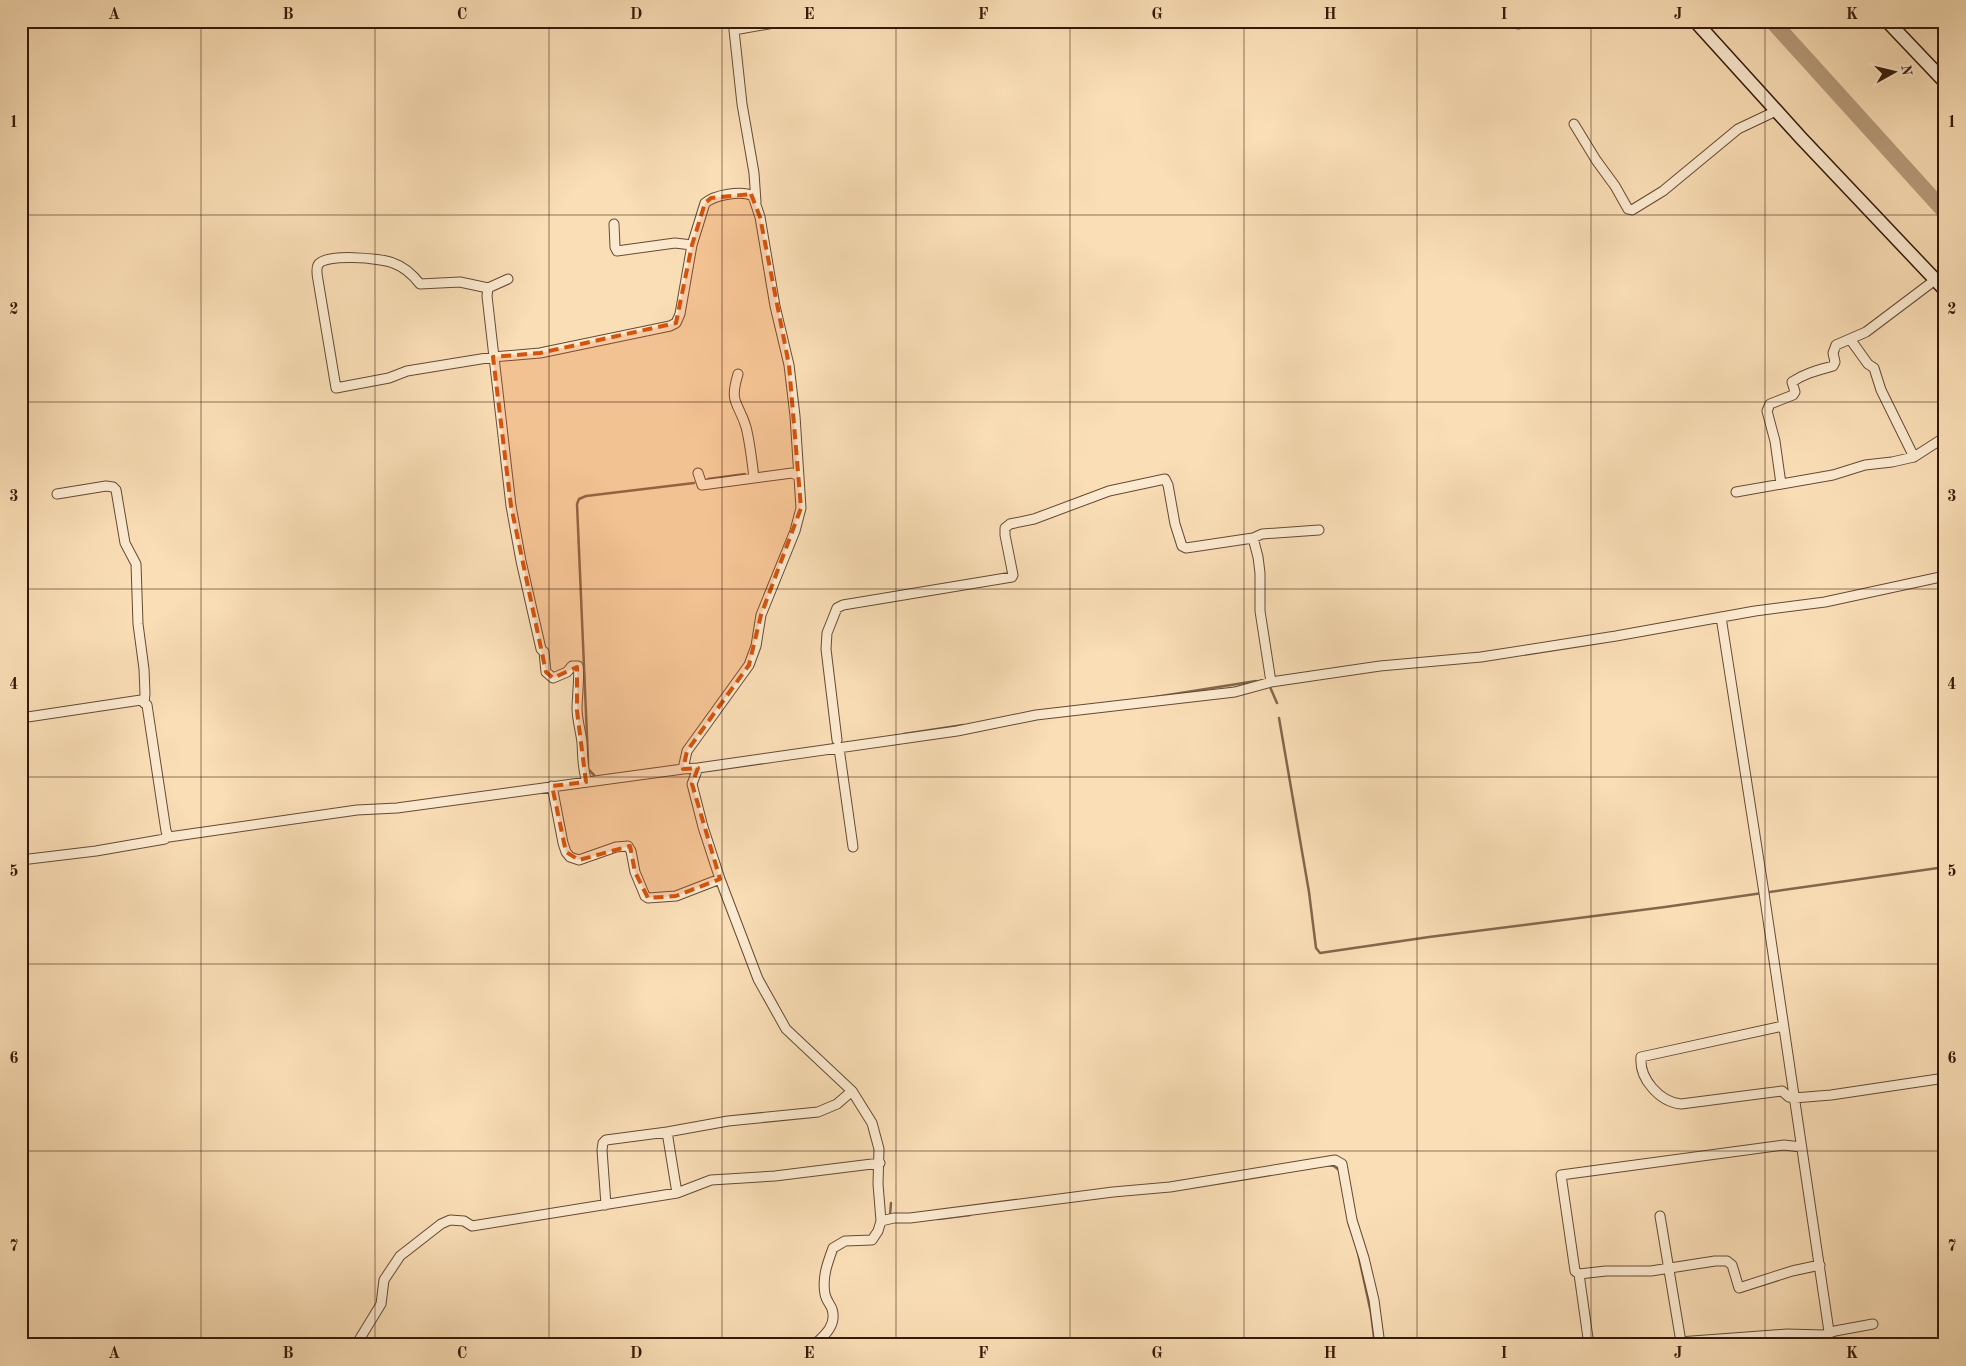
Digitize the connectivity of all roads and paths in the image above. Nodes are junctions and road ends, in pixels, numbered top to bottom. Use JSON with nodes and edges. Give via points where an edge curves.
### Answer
{"nodes":[{"id":1,"x":785,"y":21,"type":"edge"},
{"id":2,"x":1374,"y":21,"type":"edge"},
{"id":3,"x":1428,"y":21,"type":"edge"},
{"id":4,"x":1504,"y":21,"type":"edge"},
{"id":5,"x":1532,"y":21,"type":"edge"},
{"id":6,"x":1695,"y":21,"type":"edge"},
{"id":7,"x":1887,"y":21,"type":"edge"},
{"id":8,"x":1945,"y":82,"type":"edge"},
{"id":9,"x":1776,"y":111,"type":"junction"},
{"id":10,"x":1574,"y":124,"type":"dead end"},
{"id":11,"x":757,"y":204,"type":"junction"},
{"id":12,"x":614,"y":224,"type":"dead end"},
{"id":13,"x":692,"y":245,"type":"junction"},
{"id":14,"x":508,"y":279,"type":"dead end"},
{"id":15,"x":1935,"y":280,"type":"junction"},
{"id":16,"x":488,"y":288,"type":"junction"},
{"id":17,"x":1945,"y":290,"type":"edge"},
{"id":18,"x":1850,"y":339,"type":"junction"},
{"id":19,"x":493,"y":357,"type":"junction"},
{"id":20,"x":738,"y":374,"type":"dead end"},
{"id":21,"x":1945,"y":437,"type":"edge"},
{"id":22,"x":1914,"y":457,"type":"junction"},
{"id":23,"x":698,"y":472,"type":"dead end"},
{"id":24,"x":799,"y":476,"type":"junction"},
{"id":25,"x":754,"y":478,"type":"junction"},
{"id":26,"x":1781,"y":484,"type":"junction"},
{"id":27,"x":1736,"y":492,"type":"dead end"},
{"id":28,"x":57,"y":494,"type":"dead end"},
{"id":29,"x":1319,"y":530,"type":"dead end"},
{"id":30,"x":1253,"y":538,"type":"junction"},
{"id":31,"x":1945,"y":576,"type":"edge"},
{"id":32,"x":1721,"y":617,"type":"junction"},
{"id":33,"x":1271,"y":682,"type":"junction"},
{"id":34,"x":144,"y":703,"type":"junction"},
{"id":35,"x":21,"y":718,"type":"edge"},
{"id":36,"x":838,"y":744,"type":"junction"},
{"id":37,"x":698,"y":768,"type":"junction"},
{"id":38,"x":683,"y":769,"type":"junction"},
{"id":39,"x":587,"y":782,"type":"junction"},
{"id":40,"x":552,"y":786,"type":"junction"},
{"id":41,"x":167,"y":834,"type":"junction"},
{"id":42,"x":853,"y":847,"type":"dead end"},
{"id":43,"x":21,"y":860,"type":"edge"},
{"id":44,"x":720,"y":879,"type":"junction"},
{"id":45,"x":1783,"y":1026,"type":"junction"},
{"id":46,"x":1945,"y":1078,"type":"edge"},
{"id":47,"x":852,"y":1092,"type":"junction"},
{"id":48,"x":1794,"y":1098,"type":"junction"},
{"id":49,"x":667,"y":1132,"type":"junction"},
{"id":50,"x":1801,"y":1147,"type":"junction"},
{"id":51,"x":880,"y":1163,"type":"junction"},
{"id":52,"x":677,"y":1193,"type":"junction"},
{"id":53,"x":606,"y":1205,"type":"junction"},
{"id":54,"x":1660,"y":1216,"type":"dead end"},
{"id":55,"x":881,"y":1221,"type":"junction"},
{"id":56,"x":1820,"y":1265,"type":"junction"},
{"id":57,"x":1669,"y":1269,"type":"junction"},
{"id":58,"x":1579,"y":1274,"type":"junction"},
{"id":59,"x":1873,"y":1324,"type":"dead end"},
{"id":60,"x":1830,"y":1333,"type":"junction"},
{"id":61,"x":1681,"y":1342,"type":"junction"},
{"id":62,"x":356,"y":1345,"type":"edge"},
{"id":63,"x":814,"y":1345,"type":"edge"},
{"id":64,"x":1380,"y":1345,"type":"edge"},
{"id":65,"x":1589,"y":1345,"type":"edge"},
{"id":66,"x":1638,"y":1345,"type":"edge"},
{"id":67,"x":1831,"y":1345,"type":"edge"}],
"edges":[{"from":1,"to":11,"type":"street","via":[[734,30]]},
{"from":2,"to":3,"type":"street"},
{"from":4,"to":5,"type":"street","via":[[1519,24]]},
{"from":6,"to":9,"type":"street"},
{"from":7,"to":8,"type":"street"},
{"from":9,"to":10,"type":"street","via":[[1738,129],[1663,191],[1632,210],[1628,209]]},
{"from":9,"to":15,"type":"street"},
{"from":11,"to":13,"type":"street","via":[[753,196],[743,193],[711,198],[706,203]]},
{"from":11,"to":24,"type":"street","via":[[789,365]]},
{"from":12,"to":13,"type":"street","via":[[617,251]]},
{"from":13,"to":19,"type":"street","via":[[676,323],[540,353]]},
{"from":14,"to":16,"type":"street"},
{"from":15,"to":17,"type":"street"},
{"from":15,"to":18,"type":"street","via":[[1866,332]]},
{"from":16,"to":19,"type":"street","via":[[486,296]]},
{"from":16,"to":19,"type":"street","via":[[460,282],[420,284],[401,266],[377,259],[334,258],[322,260],[317,268],[336,388],[389,378],[407,371]]},
{"from":18,"to":22,"type":"street","via":[[1874,368],[1881,390]]},
{"from":18,"to":26,"type":"street","via":[[1834,348],[1836,362],[1833,366],[1800,376],[1792,382],[1793,395],[1770,404],[1767,411]]},
{"from":19,"to":39,"type":"street","via":[[511,506],[544,652],[544,665],[553,678],[572,666],[578,666],[577,711]]},
{"from":20,"to":25,"type":"street","via":[[734,399],[746,426]]},
{"from":21,"to":22,"type":"street"},
{"from":22,"to":26,"type":"street"},
{"from":23,"to":25,"type":"street","via":[[702,485]]},
{"from":24,"to":25,"type":"street","via":[[792,473]]},
{"from":24,"to":38,"type":"street","via":[[801,508],[795,531],[761,615],[749,665],[687,751]]},
{"from":26,"to":27,"type":"street"},
{"from":28,"to":34,"type":"street","via":[[106,486],[116,490],[125,543],[136,564]]},
{"from":29,"to":30,"type":"street","via":[[1262,534]]},
{"from":30,"to":33,"type":"street","via":[[1260,573],[1260,611]]},
{"from":30,"to":36,"type":"street","via":[[1182,546],[1165,479],[1118,489],[1034,519],[1010,524],[1005,528],[1005,535],[1012,577],[837,608],[826,633],[826,649]]},
{"from":31,"to":32,"type":"street","via":[[1825,602]]},
{"from":32,"to":33,"type":"street","via":[[1481,657],[1380,666]]},
{"from":32,"to":45,"type":"street"},
{"from":33,"to":36,"type":"street","via":[[1235,692],[1036,715],[957,730]]},
{"from":34,"to":35,"type":"street","via":[[141,700]]},
{"from":34,"to":41,"type":"street","via":[[147,705]]},
{"from":36,"to":37,"type":"street"},
{"from":36,"to":42,"type":"street"},
{"from":37,"to":38,"type":"street"},
{"from":37,"to":44,"type":"street","via":[[692,784],[702,827]]},
{"from":38,"to":39,"type":"street"},
{"from":39,"to":40,"type":"street"},
{"from":40,"to":41,"type":"street","via":[[169,837]]},
{"from":40,"to":44,"type":"street","via":[[563,843],[570,857],[578,860],[628,846],[635,872],[648,898],[676,896]]},
{"from":41,"to":43,"type":"street","via":[[165,839]]},
{"from":44,"to":47,"type":"street","via":[[758,979],[786,1029]]},
{"from":45,"to":48,"type":"street"},
{"from":45,"to":48,"type":"street","via":[[1641,1057],[1641,1063],[1650,1088],[1673,1104],[1782,1091]]},
{"from":46,"to":48,"type":"street"},
{"from":47,"to":49,"type":"street","via":[[837,1104],[818,1112],[728,1121]]},
{"from":47,"to":51,"type":"street","via":[[872,1123]]},
{"from":48,"to":50,"type":"street"},
{"from":49,"to":52,"type":"street"},
{"from":49,"to":53,"type":"street","via":[[603,1143]]},
{"from":50,"to":56,"type":"street"},
{"from":50,"to":58,"type":"street","via":[[1784,1145],[1561,1175]]},
{"from":51,"to":52,"type":"street","via":[[711,1180]]},
{"from":51,"to":55,"type":"street"},
{"from":52,"to":53,"type":"street"},
{"from":53,"to":62,"type":"street","via":[[472,1226],[458,1219],[442,1224],[400,1256],[384,1280],[380,1304]]},
{"from":54,"to":57,"type":"street"},
{"from":55,"to":63,"type":"street","via":[[872,1240],[845,1242],[833,1248],[824,1273],[826,1296],[834,1318],[828,1332]]},
{"from":55,"to":64,"type":"street","via":[[1170,1187],[1334,1160],[1342,1164],[1352,1220],[1374,1300]]},
{"from":56,"to":57,"type":"street","via":[[1739,1288],[1732,1264],[1727,1261]]},
{"from":56,"to":60,"type":"street"},
{"from":57,"to":58,"type":"street"},
{"from":57,"to":61,"type":"street"},
{"from":58,"to":65,"type":"street"},
{"from":59,"to":60,"type":"street"},
{"from":60,"to":61,"type":"street","via":[[1824,1336],[1787,1334]]},
{"from":60,"to":67,"type":"street"},
{"from":61,"to":66,"type":"street"}]}
